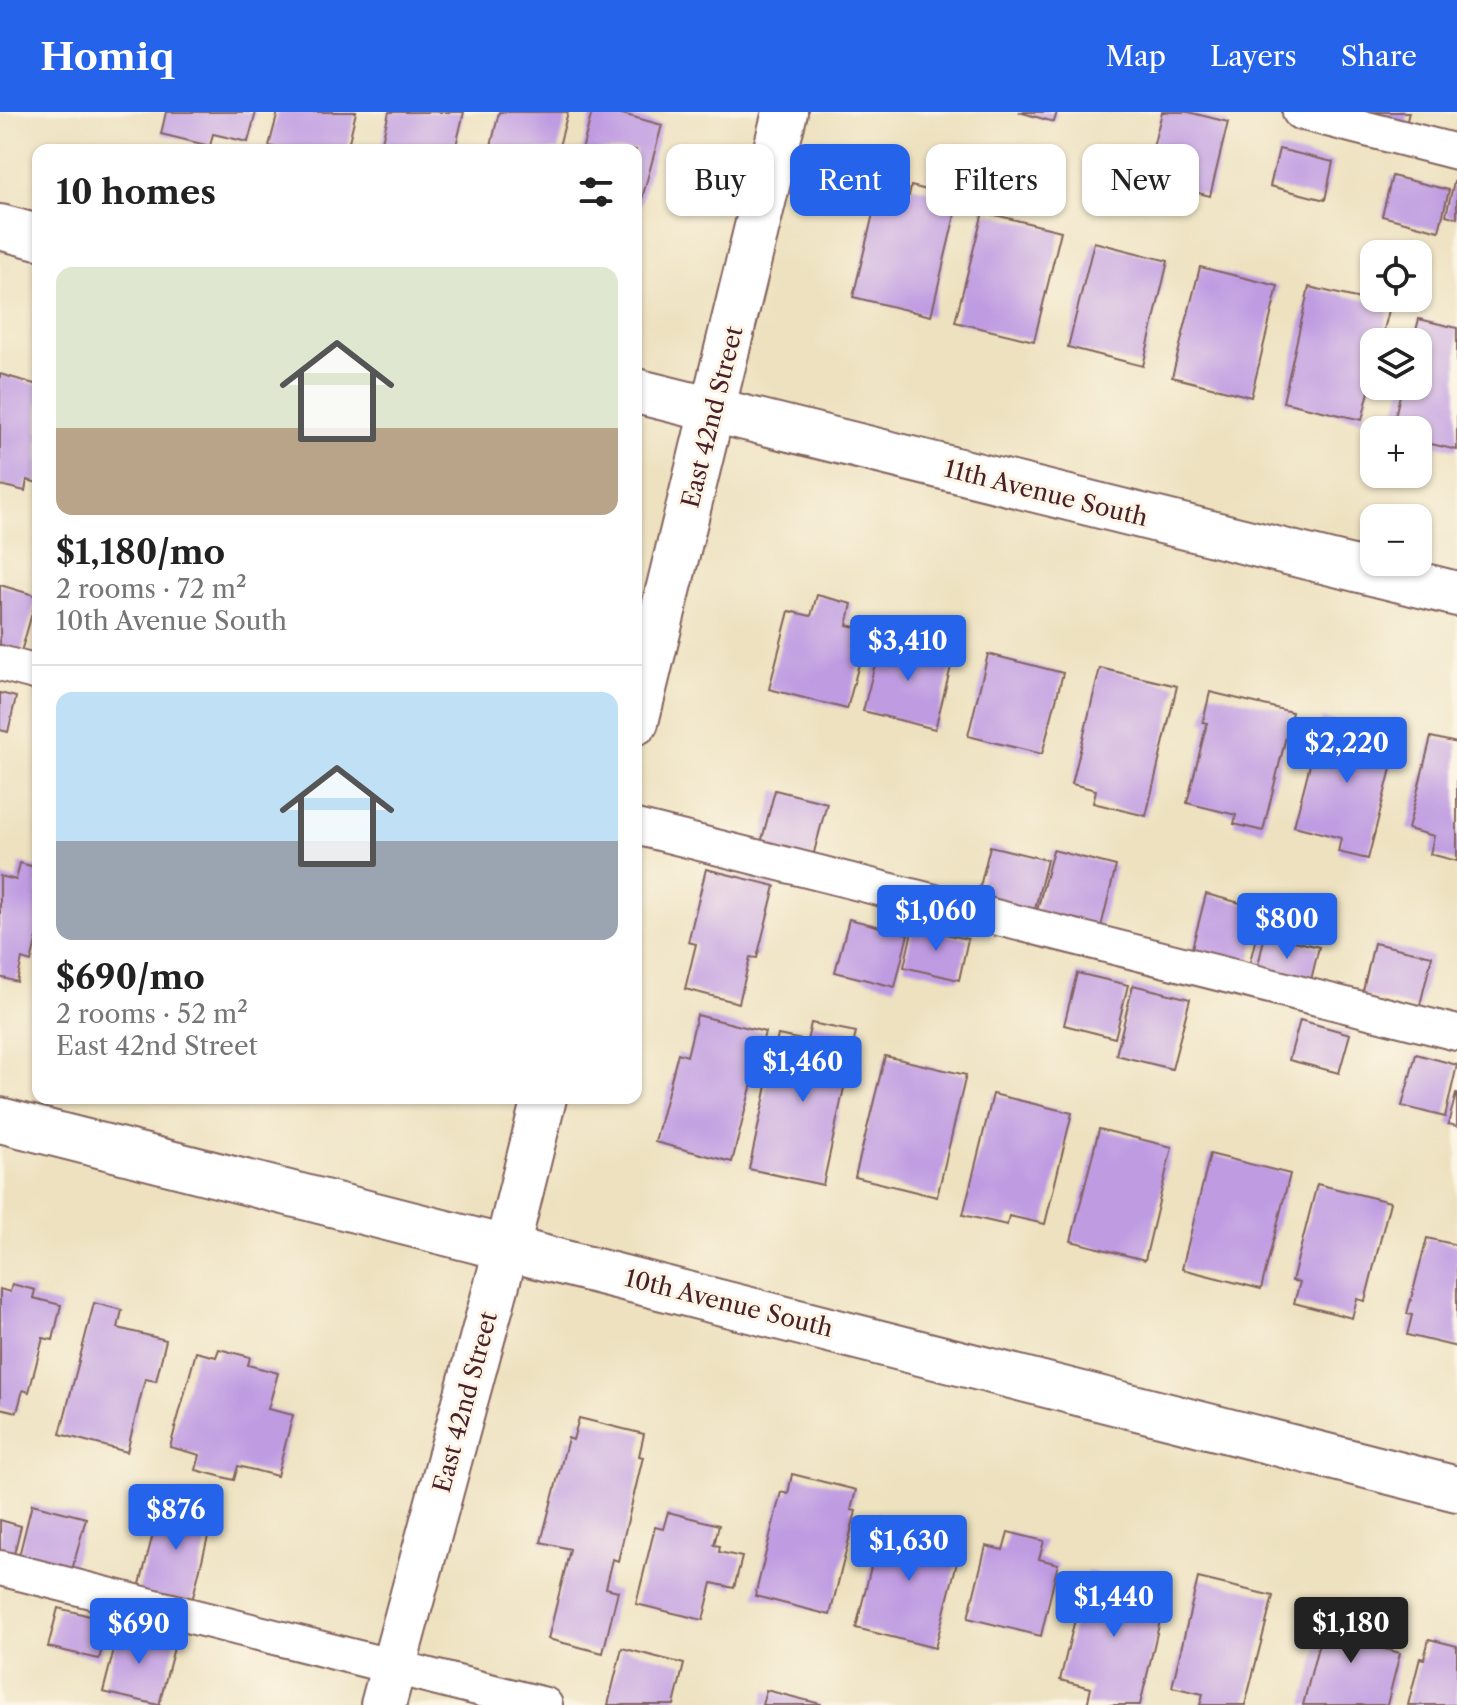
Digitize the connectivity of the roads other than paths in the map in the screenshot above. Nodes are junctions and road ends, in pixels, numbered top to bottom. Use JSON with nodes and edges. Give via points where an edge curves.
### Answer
{"nodes":[{"id":1,"x":785,"y":112,"type":"edge"},
{"id":2,"x":1300,"y":112,"type":"edge"},
{"id":3,"x":1457,"y":152,"type":"edge"},
{"id":4,"x":0,"y":227,"type":"edge"},
{"id":5,"x":32,"y":235,"type":"edge"},
{"id":6,"x":642,"y":393,"type":"edge"},
{"id":7,"x":712,"y":411,"type":"junction"},
{"id":8,"x":1457,"y":594,"type":"edge"},
{"id":9,"x":0,"y":663,"type":"edge"},
{"id":10,"x":32,"y":671,"type":"edge"},
{"id":11,"x":642,"y":697,"type":"edge"},
{"id":12,"x":642,"y":828,"type":"edge"},
{"id":13,"x":1457,"y":1033,"type":"edge"},
{"id":14,"x":543,"y":1104,"type":"edge"},
{"id":15,"x":0,"y":1120,"type":"edge"},
{"id":16,"x":507,"y":1247,"type":"junction"},
{"id":17,"x":1457,"y":1489,"type":"edge"},
{"id":18,"x":0,"y":1568,"type":"edge"},
{"id":19,"x":388,"y":1685,"type":"edge"},
{"id":20,"x":545,"y":1705,"type":"edge"}],
"edges":[{"from":1,"to":7,"type":"street","name":"East 42nd Street"},
{"from":2,"to":3,"type":"lane"},
{"from":4,"to":5,"type":"street"},
{"from":6,"to":7,"type":"street","name":"11th Avenue South"},
{"from":7,"to":8,"type":"street","name":"11th Avenue South"},
{"from":7,"to":11,"type":"street","name":"East 42nd Street"},
{"from":9,"to":10,"type":"lane"},
{"from":12,"to":13,"type":"lane"},
{"from":14,"to":16,"type":"street","name":"East 42nd Street"},
{"from":15,"to":16,"type":"street","name":"10th Avenue South"},
{"from":16,"to":17,"type":"street","name":"10th Avenue South"},
{"from":16,"to":19,"type":"street","name":"East 42nd Street"},
{"from":18,"to":19,"type":"lane"},
{"from":19,"to":20,"type":"lane"}]}
